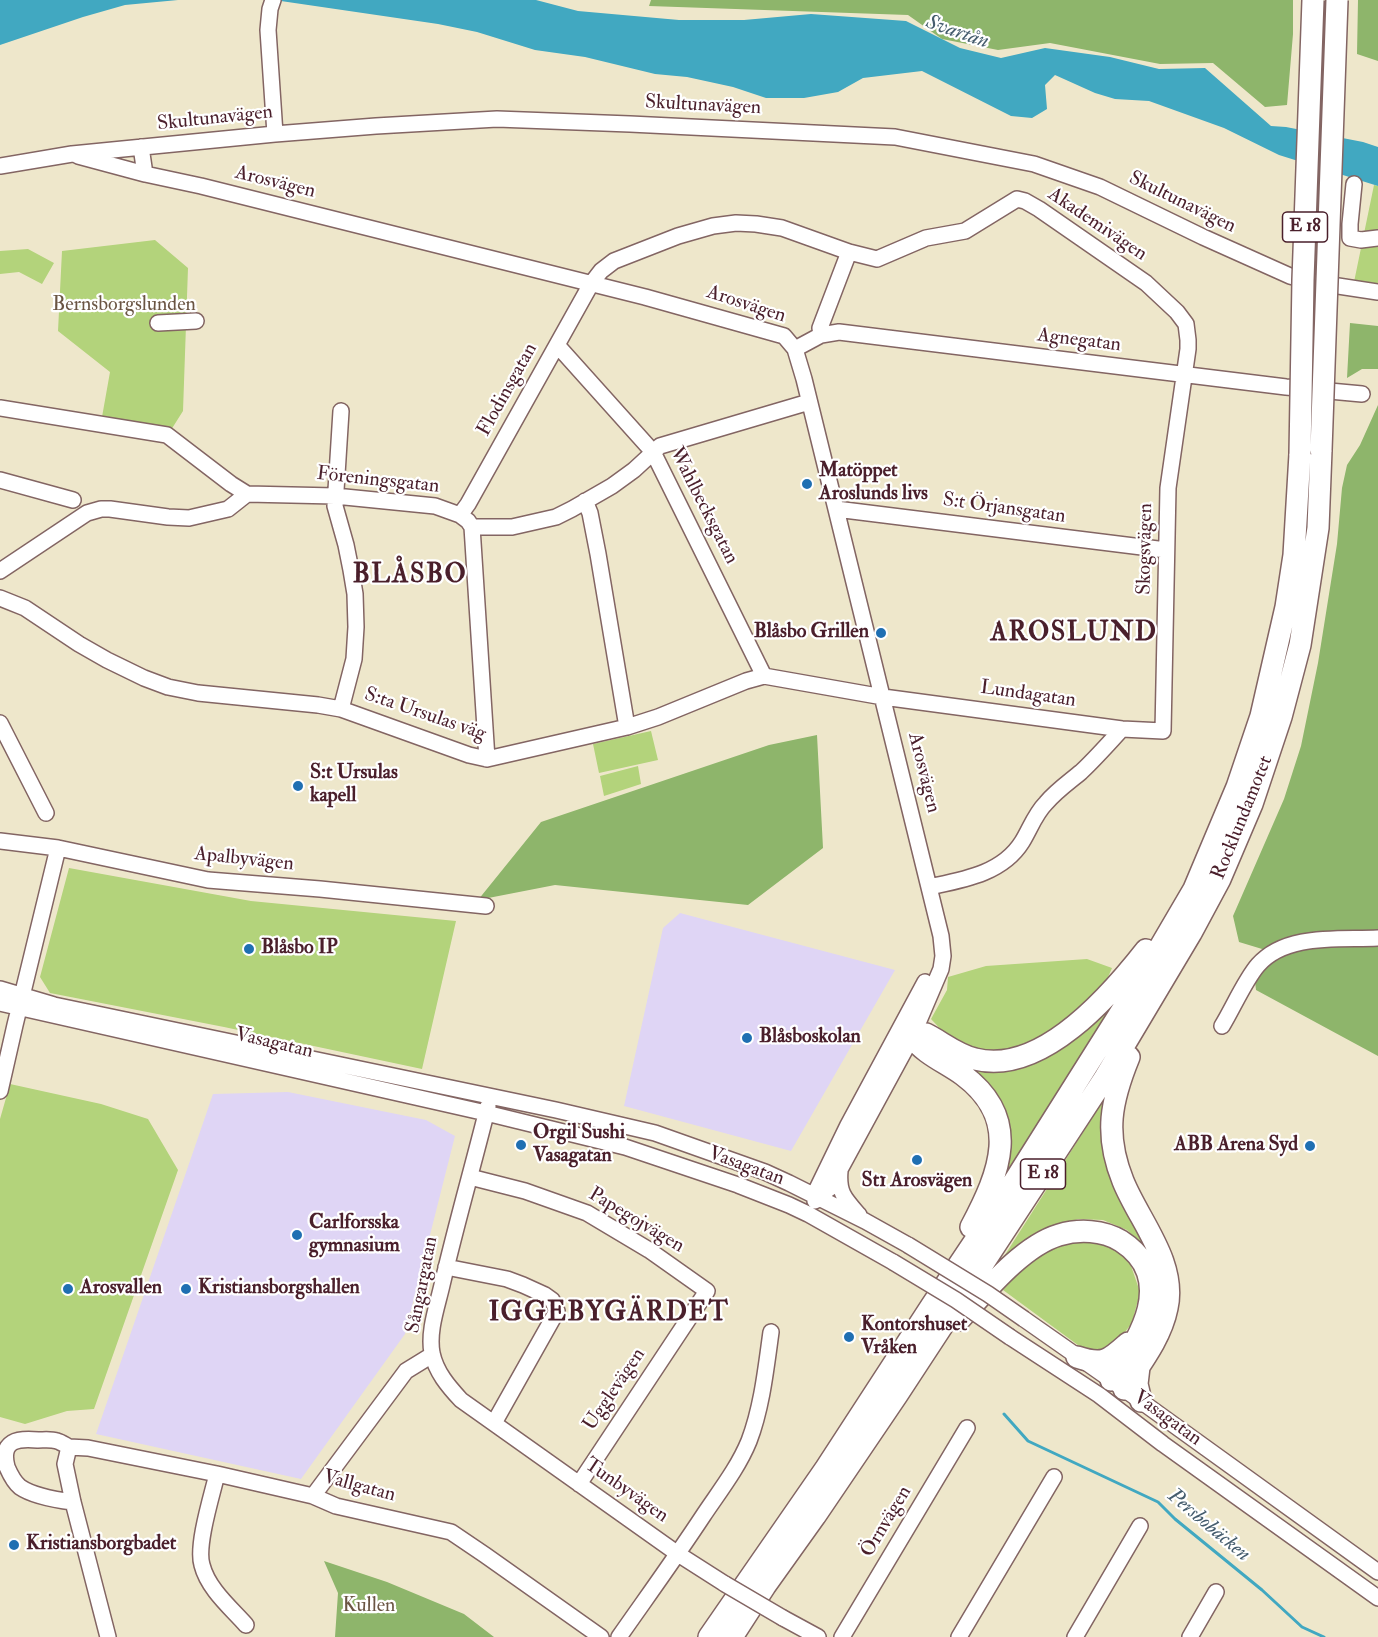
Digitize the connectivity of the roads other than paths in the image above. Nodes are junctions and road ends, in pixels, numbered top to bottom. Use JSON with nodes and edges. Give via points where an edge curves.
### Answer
{"nodes":[{"id":1,"x":1313,"y":0,"type":"edge"},
{"id":2,"x":1337,"y":0,"type":"edge"},
{"id":3,"x":271,"y":5,"type":"edge"},
{"id":4,"x":274,"y":134,"type":"junction"},
{"id":5,"x":141,"y":147,"type":"junction"},
{"id":6,"x":72,"y":154,"type":"junction"},
{"id":7,"x":0,"y":166,"type":"edge"},
{"id":8,"x":145,"y":174,"type":"junction"},
{"id":9,"x":1354,"y":184,"type":"dead end"},
{"id":10,"x":1378,"y":238,"type":"edge"},
{"id":11,"x":849,"y":252,"type":"junction"},
{"id":12,"x":591,"y":284,"type":"junction"},
{"id":13,"x":1378,"y":292,"type":"edge"},
{"id":14,"x":196,"y":321,"type":"dead end"},
{"id":15,"x":158,"y":323,"type":"dead end"},
{"id":16,"x":821,"y":335,"type":"junction"},
{"id":17,"x":557,"y":345,"type":"junction"},
{"id":18,"x":795,"y":349,"type":"junction"},
{"id":19,"x":1183,"y":375,"type":"junction"},
{"id":20,"x":1362,"y":394,"type":"dead end"},
{"id":21,"x":809,"y":402,"type":"junction"},
{"id":22,"x":0,"y":408,"type":"edge"},
{"id":23,"x":341,"y":411,"type":"dead end"},
{"id":24,"x":653,"y":452,"type":"junction"},
{"id":25,"x":1310,"y":452,"type":"junction"},
{"id":26,"x":0,"y":480,"type":"edge"},
{"id":27,"x":247,"y":494,"type":"junction"},
{"id":28,"x":335,"y":496,"type":"junction"},
{"id":29,"x":74,"y":500,"type":"dead end"},
{"id":30,"x":585,"y":501,"type":"junction"},
{"id":31,"x":837,"y":509,"type":"junction"},
{"id":32,"x":460,"y":515,"type":"junction"},
{"id":33,"x":472,"y":527,"type":"junction"},
{"id":34,"x":1166,"y":550,"type":"junction"},
{"id":35,"x":0,"y":571,"type":"edge"},
{"id":36,"x":0,"y":598,"type":"edge"},
{"id":37,"x":764,"y":676,"type":"junction"},
{"id":38,"x":883,"y":697,"type":"junction"},
{"id":39,"x":341,"y":709,"type":"junction"},
{"id":40,"x":0,"y":723,"type":"edge"},
{"id":41,"x":1163,"y":726,"type":"joint"},
{"id":42,"x":627,"y":727,"type":"junction"},
{"id":43,"x":1122,"y":729,"type":"junction"},
{"id":44,"x":487,"y":759,"type":"junction"},
{"id":45,"x":46,"y":813,"type":"dead end"},
{"id":46,"x":0,"y":841,"type":"edge"},
{"id":47,"x":58,"y":848,"type":"junction"},
{"id":48,"x":928,"y":887,"type":"junction"},
{"id":49,"x":486,"y":906,"type":"dead end"},
{"id":50,"x":1378,"y":938,"type":"edge"},
{"id":51,"x":1159,"y":966,"type":"junction"},
{"id":52,"x":0,"y":989,"type":"edge"},
{"id":53,"x":1138,"y":998,"type":"junction"},
{"id":54,"x":20,"y":1002,"type":"junction"},
{"id":55,"x":0,"y":1004,"type":"edge"},
{"id":56,"x":1222,"y":1026,"type":"dead end"},
{"id":57,"x":906,"y":1033,"type":"junction"},
{"id":58,"x":0,"y":1091,"type":"edge"},
{"id":59,"x":491,"y":1097,"type":"junction"},
{"id":60,"x":486,"y":1113,"type":"junction"},
{"id":61,"x":835,"y":1153,"type":"junction"},
{"id":62,"x":840,"y":1170,"type":"junction"},
{"id":63,"x":470,"y":1177,"type":"junction"},
{"id":64,"x":789,"y":1183,"type":"junction"},
{"id":65,"x":817,"y":1197,"type":"junction"},
{"id":66,"x":808,"y":1214,"type":"junction"},
{"id":67,"x":866,"y":1221,"type":"junction"},
{"id":68,"x":446,"y":1267,"type":"junction"},
{"id":69,"x":707,"y":1291,"type":"joint"},
{"id":70,"x":932,"y":1305,"type":"junction"},
{"id":71,"x":771,"y":1332,"type":"dead end"},
{"id":72,"x":1137,"y":1340,"type":"junction"},
{"id":73,"x":933,"y":1341,"type":"junction"},
{"id":74,"x":432,"y":1355,"type":"junction"},
{"id":75,"x":1077,"y":1357,"type":"junction"},
{"id":76,"x":1118,"y":1394,"type":"junction"},
{"id":77,"x":494,"y":1423,"type":"junction"},
{"id":78,"x":967,"y":1428,"type":"dead end"},
{"id":79,"x":72,"y":1447,"type":"junction"},
{"id":80,"x":217,"y":1474,"type":"junction"},
{"id":81,"x":1054,"y":1477,"type":"dead end"},
{"id":82,"x":579,"y":1484,"type":"junction"},
{"id":83,"x":313,"y":1496,"type":"junction"},
{"id":84,"x":73,"y":1503,"type":"junction"},
{"id":85,"x":1140,"y":1526,"type":"dead end"},
{"id":86,"x":678,"y":1554,"type":"junction"},
{"id":87,"x":1378,"y":1572,"type":"edge"},
{"id":88,"x":1216,"y":1592,"type":"dead end"},
{"id":89,"x":1378,"y":1598,"type":"edge"},
{"id":90,"x":246,"y":1625,"type":"dead end"},
{"id":91,"x":801,"y":1633,"type":"edge"},
{"id":92,"x":108,"y":1637,"type":"edge"},
{"id":93,"x":601,"y":1637,"type":"edge"},
{"id":94,"x":619,"y":1637,"type":"edge"},
{"id":95,"x":709,"y":1637,"type":"edge"},
{"id":96,"x":732,"y":1637,"type":"edge"},
{"id":97,"x":818,"y":1637,"type":"edge"},
{"id":98,"x":842,"y":1637,"type":"edge"},
{"id":99,"x":959,"y":1637,"type":"edge"},
{"id":100,"x":1075,"y":1637,"type":"edge"},
{"id":101,"x":1190,"y":1637,"type":"edge"}],
"edges":[{"from":1,"to":25,"type":"highway","number":"E 18","bridge":true,"via":[[1303,280]]},
{"from":2,"to":25,"type":"highway","number":"E 18","bridge":true},
{"from":3,"to":4,"type":"street","via":[[268,30]]},
{"from":4,"to":5,"type":"street","name":"Skultunavägen"},
{"from":4,"to":13,"type":"street","name":"Skultunavägen","via":[[497,119],[895,138],[1034,164],[1100,187],[1290,276]]},
{"from":5,"to":6,"type":"street","name":"Skultunavägen"},
{"from":5,"to":8,"type":"street"},
{"from":6,"to":7,"type":"street","name":"Skultunavägen"},
{"from":6,"to":8,"type":"street","name":"Arosvägen"},
{"from":8,"to":12,"type":"street","name":"Arosvägen"},
{"from":9,"to":10,"type":"street","via":[[1350,238]]},
{"from":11,"to":12,"type":"street","name":"Akademivägen","via":[[782,228],[735,223],[678,236],[614,261]]},
{"from":11,"to":16,"type":"street","via":[[820,328]]},
{"from":11,"to":19,"type":"street","name":"Akademivägen","via":[[877,258],[926,238],[965,231],[1017,199],[1025,201],[1138,278],[1178,312],[1186,324],[1188,340]]},
{"from":12,"to":17,"type":"street","name":"Flodinsgatan"},
{"from":12,"to":18,"type":"street","name":"Arosvägen","via":[[784,336]]},
{"from":14,"to":15,"type":"street"},
{"from":16,"to":18,"type":"street","name":"Agnegatan"},
{"from":16,"to":19,"type":"street","name":"Agnegatan","via":[[839,332]]},
{"from":17,"to":24,"type":"street","name":"Wahlbecksgatan"},
{"from":17,"to":32,"type":"street","name":"Flodinsgatan"},
{"from":18,"to":21,"type":"street","name":"Arosvägen"},
{"from":19,"to":20,"type":"street","name":"Agnegatan"},
{"from":19,"to":34,"type":"street","name":"Skogsvägen","via":[[1168,488]]},
{"from":21,"to":24,"type":"street","via":[[660,446]]},
{"from":21,"to":31,"type":"street","name":"Arosvägen"},
{"from":22,"to":27,"type":"street","via":[[166,435]]},
{"from":23,"to":28,"type":"street"},
{"from":24,"to":30,"type":"street","via":[[627,475]]},
{"from":24,"to":37,"type":"street","name":"Wahlbecksgatan"},
{"from":25,"to":51,"type":"highway","number":"E 18","via":[[1286,607],[1261,716],[1237,788]]},
{"from":25,"to":51,"type":"highway","name":"Rocklundamotet","number":"E 18","via":[[1318,528],[1300,645],[1286,699],[1252,804],[1220,879],[1191,933]]},
{"from":26,"to":29,"type":"street"},
{"from":27,"to":28,"type":"street","name":"Föreningsgatan"},
{"from":27,"to":35,"type":"street","via":[[228,510],[189,518],[110,509],[87,513]]},
{"from":28,"to":32,"type":"street","name":"Föreningsgatan","via":[[435,506]]},
{"from":28,"to":39,"type":"street","via":[[351,570],[356,627],[354,659]]},
{"from":30,"to":33,"type":"street","via":[[538,522],[512,527]]},
{"from":30,"to":42,"type":"street","via":[[598,554]]},
{"from":31,"to":34,"type":"street","name":"S:t Örjansgatan"},
{"from":31,"to":38,"type":"street","name":"Arosvägen"},
{"from":32,"to":33,"type":"street","name":"Föreningsgatan"},
{"from":33,"to":44,"type":"street"},
{"from":34,"to":41,"type":"street","name":"Skogsvägen"},
{"from":36,"to":39,"type":"street","name":"S:ta Ursulas väg","via":[[24,608],[107,660],[168,687]]},
{"from":37,"to":38,"type":"street","name":"S:ta Ursulas väg"},
{"from":37,"to":42,"type":"street","name":"S:ta Ursulas väg"},
{"from":38,"to":43,"type":"street","name":"Lundagatan"},
{"from":38,"to":48,"type":"street","name":"Arosvägen"},
{"from":39,"to":44,"type":"street","name":"S:ta Ursulas väg"},
{"from":40,"to":45,"type":"street"},
{"from":41,"to":43,"type":"street","name":"Lundagatan","via":[[1162,731]]},
{"from":42,"to":44,"type":"street","name":"S:ta Ursulas väg"},
{"from":43,"to":48,"type":"street","via":[[1045,804],[1007,859],[987,872]]},
{"from":46,"to":47,"type":"street","name":"Apalbyvägen"},
{"from":47,"to":49,"type":"street","name":"Apalbyvägen","via":[[208,880]]},
{"from":47,"to":54,"type":"street"},
{"from":48,"to":57,"type":"street","name":"Arosvägen","via":[[943,956],[941,969]]},
{"from":50,"to":56,"type":"street","via":[[1296,942],[1277,949],[1258,965]]},
{"from":51,"to":53,"type":"highway","number":"E 18"},
{"from":51,"to":53,"type":"highway","number":"E 18"},
{"from":52,"to":54,"type":"street","name":"Vasagatan"},
{"from":53,"to":57,"type":"highway","number":"E 18","via":[[1094,1008],[1050,1043],[1006,1060],[976,1059],[926,1034]]},
{"from":53,"to":70,"type":"highway","number":"E 18"},
{"from":53,"to":73,"type":"highway","number":"E 18","via":[[1104,1079]]},
{"from":53,"to":76,"type":"highway","number":"E 18","via":[[1137,1042],[1113,1103],[1114,1153],[1122,1179],[1161,1257],[1169,1293],[1160,1330]]},
{"from":54,"to":55,"type":"street","name":"Vasagatan"},
{"from":54,"to":58,"type":"street"},
{"from":54,"to":59,"type":"street","name":"Vasagatan","via":[[54,1005]]},
{"from":54,"to":60,"type":"street","name":"Vasagatan"},
{"from":57,"to":61,"type":"street","name":"Arosvägen","via":[[848,1125]]},
{"from":57,"to":62,"type":"street","name":"Arosvägen"},
{"from":57,"to":70,"type":"highway","number":"E 18","via":[[983,1094],[994,1111],[1000,1136],[1000,1155],[992,1182]]},
{"from":59,"to":60,"type":"street","name":"Sångargatan"},
{"from":59,"to":64,"type":"street","name":"Vasagatan","via":[[655,1133]]},
{"from":60,"to":63,"type":"street","name":"Sångargatan"},
{"from":60,"to":66,"type":"street","name":"Vasagatan","via":[[625,1147],[738,1185]]},
{"from":61,"to":64,"type":"street","via":[[815,1177]]},
{"from":61,"to":65,"type":"street","name":"Arosvägen","via":[[816,1191]]},
{"from":62,"to":65,"type":"street","name":"Arosvägen","via":[[830,1188]]},
{"from":62,"to":67,"type":"street","via":[[840,1190]]},
{"from":63,"to":68,"type":"street","name":"Sångargatan"},
{"from":63,"to":69,"type":"street","name":"Papegojvägen","via":[[587,1213]]},
{"from":64,"to":65,"type":"street","name":"Vasagatan"},
{"from":65,"to":66,"type":"street","name":"Arosvägen"},
{"from":65,"to":67,"type":"street","name":"Vasagatan"},
{"from":66,"to":76,"type":"street","name":"Vasagatan","bridge":true,"via":[[893,1262],[1010,1337]]},
{"from":67,"to":75,"type":"street","name":"Vasagatan","bridge":true,"via":[[988,1294]]},
{"from":68,"to":74,"type":"street","name":"Sångargatan","via":[[434,1319]]},
{"from":68,"to":77,"type":"street","via":[[523,1285],[545,1294],[556,1311]]},
{"from":69,"to":82,"type":"street","name":"Ugglevägen"},
{"from":70,"to":95,"type":"highway","number":"E 18"},
{"from":71,"to":86,"type":"street","via":[[748,1442]]},
{"from":72,"to":73,"type":"highway","number":"E 18","via":[[1150,1302],[1148,1274],[1126,1244],[1102,1233],[1086,1231],[1061,1234],[1031,1250]]},
{"from":72,"to":75,"type":"highway","via":[[1107,1360],[1091,1362]]},
{"from":72,"to":76,"type":"highway","number":"E 18"},
{"from":73,"to":96,"type":"highway","number":"E 18"},
{"from":74,"to":77,"type":"street","name":"Tunbyvägen","via":[[443,1382]]},
{"from":74,"to":83,"type":"street","name":"Sångargatan","via":[[406,1371]]},
{"from":75,"to":76,"type":"street","name":"Vasagatan"},
{"from":76,"to":87,"type":"street","name":"Vasagatan"},
{"from":76,"to":89,"type":"street","name":"Vasagatan"},
{"from":77,"to":82,"type":"street","name":"Tunbyvägen"},
{"from":78,"to":98,"type":"street","name":"Örnvägen"},
{"from":79,"to":80,"type":"street","name":"Vallgatan"},
{"from":79,"to":84,"type":"street","via":[[65,1464]]},
{"from":79,"to":84,"type":"street","name":"Vallgatan","via":[[56,1441],[21,1439],[7,1446],[4,1454],[19,1486]]},
{"from":80,"to":83,"type":"street","name":"Vallgatan"},
{"from":80,"to":90,"type":"street","via":[[201,1546],[201,1564],[209,1581]]},
{"from":81,"to":99,"type":"street"},
{"from":82,"to":86,"type":"street","name":"Tunbyvägen"},
{"from":83,"to":93,"type":"street","name":"Vallgatan","via":[[336,1506],[451,1532]]},
{"from":84,"to":92,"type":"street"},
{"from":85,"to":100,"type":"street"},
{"from":86,"to":91,"type":"street","name":"Tunbyvägen","bridge":true},
{"from":86,"to":94,"type":"street"},
{"from":88,"to":101,"type":"street"},
{"from":91,"to":97,"type":"street","name":"Tunbyvägen"}]}
